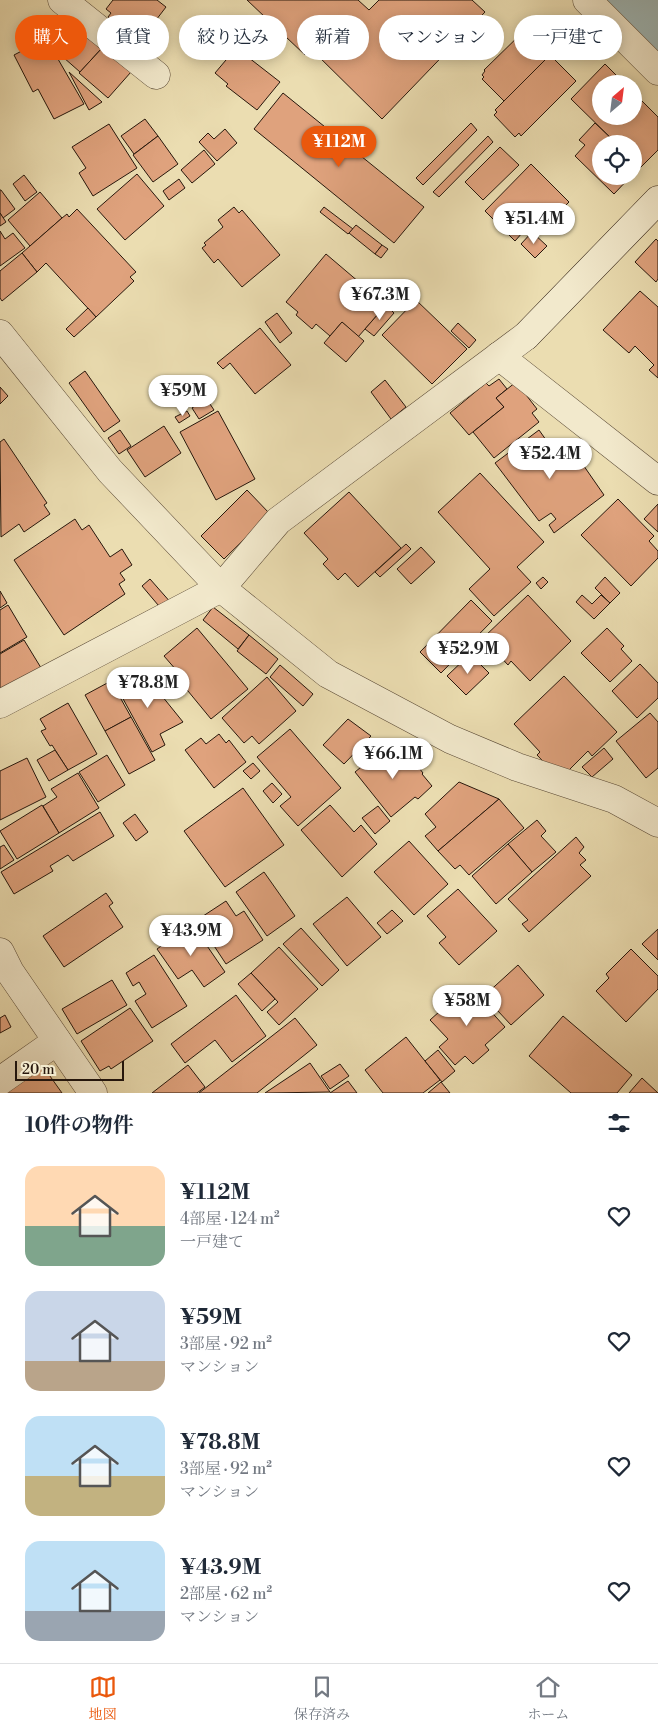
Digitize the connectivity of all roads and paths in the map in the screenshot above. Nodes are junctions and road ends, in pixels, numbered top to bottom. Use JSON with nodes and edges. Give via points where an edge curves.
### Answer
{"nodes":[{"id":1,"x":62,"y":0,"type":"edge"},
{"id":2,"x":587,"y":0,"type":"edge"},
{"id":3,"x":658,"y":71,"type":"edge"},
{"id":4,"x":156,"y":75,"type":"dead end"},
{"id":5,"x":658,"y":200,"type":"edge"},
{"id":6,"x":0,"y":334,"type":"edge"},
{"id":7,"x":499,"y":356,"type":"junction"},
{"id":8,"x":658,"y":481,"type":"edge"},
{"id":9,"x":221,"y":588,"type":"junction"},
{"id":10,"x":0,"y":704,"type":"edge"},
{"id":11,"x":658,"y":823,"type":"edge"},
{"id":12,"x":0,"y":952,"type":"edge"},
{"id":13,"x":57,"y":1041,"type":"junction"},
{"id":14,"x":0,"y":1081,"type":"edge"},
{"id":15,"x":93,"y":1093,"type":"edge"}],
"edges":[{"from":1,"to":4,"type":"street"},
{"from":2,"to":3,"type":"street"},
{"from":5,"to":7,"type":"street","via":[[526,336]]},
{"from":6,"to":9,"type":"street","via":[[110,471]]},
{"from":7,"to":8,"type":"street"},
{"from":7,"to":9,"type":"street","via":[[278,521]]},
{"from":9,"to":10,"type":"street"},
{"from":9,"to":11,"type":"street","via":[[328,674],[450,739],[614,799]]},
{"from":12,"to":13,"type":"street"},
{"from":13,"to":14,"type":"street"},
{"from":13,"to":15,"type":"street"}]}
